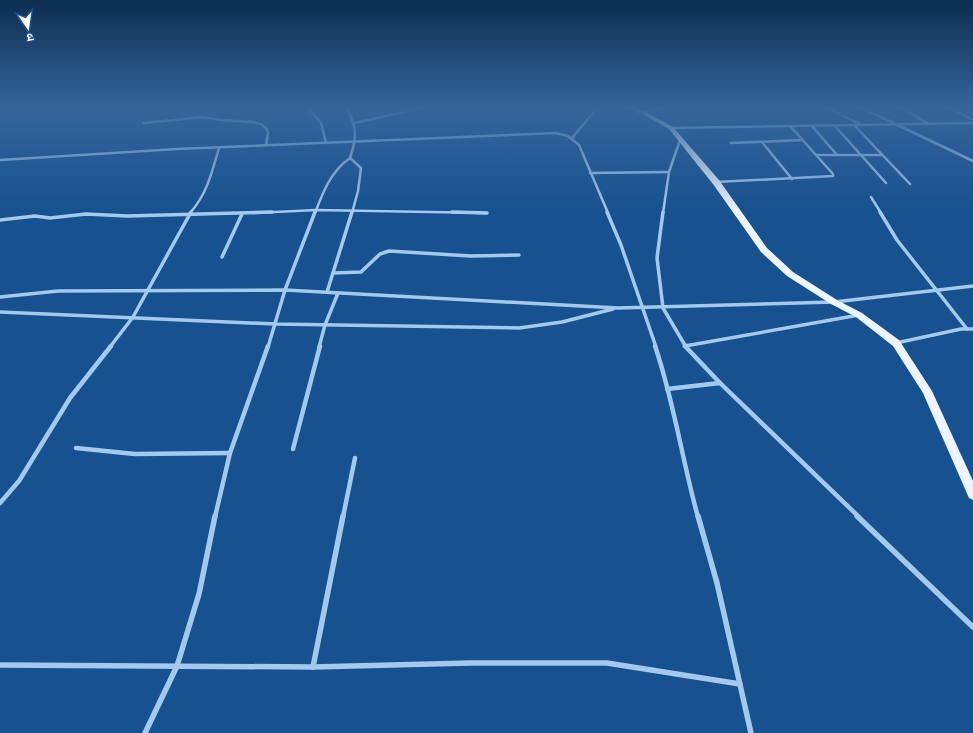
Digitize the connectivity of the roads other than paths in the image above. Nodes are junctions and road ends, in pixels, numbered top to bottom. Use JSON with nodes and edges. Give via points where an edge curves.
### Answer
{"nodes":[{"id":1,"x":350,"y":142,"type":"edge"},
{"id":2,"x":356,"y":142,"type":"edge"},
{"id":3,"x":576,"y":142,"type":"edge"},
{"id":4,"x":679,"y":142,"type":"edge"},
{"id":5,"x":682,"y":142,"type":"edge"},
{"id":6,"x":755,"y":142,"type":"edge"},
{"id":7,"x":762,"y":142,"type":"edge"},
{"id":8,"x":805,"y":142,"type":"edge"},
{"id":9,"x":826,"y":142,"type":"edge"},
{"id":10,"x":850,"y":142,"type":"edge"},
{"id":11,"x":870,"y":142,"type":"edge"},
{"id":12,"x":935,"y":142,"type":"edge"},
{"id":13,"x":326,"y":143,"type":"joint"},
{"id":14,"x":730,"y":143,"type":"dead end"},
{"id":15,"x":266,"y":145,"type":"joint"},
{"id":16,"x":219,"y":148,"type":"junction"},
{"id":17,"x":816,"y":154,"type":"junction"},
{"id":18,"x":837,"y":155,"type":"junction"},
{"id":19,"x":861,"y":155,"type":"junction"},
{"id":20,"x":882,"y":155,"type":"junction"},
{"id":21,"x":350,"y":158,"type":"junction"},
{"id":22,"x":0,"y":160,"type":"edge"},
{"id":23,"x":973,"y":161,"type":"edge"},
{"id":24,"x":669,"y":172,"type":"junction"},
{"id":25,"x":590,"y":173,"type":"junction"},
{"id":26,"x":792,"y":179,"type":"junction"},
{"id":27,"x":716,"y":182,"type":"junction"},
{"id":28,"x":886,"y":183,"type":"dead end"},
{"id":29,"x":910,"y":184,"type":"dead end"},
{"id":30,"x":871,"y":197,"type":"dead end"},
{"id":31,"x":316,"y":210,"type":"junction"},
{"id":32,"x":353,"y":211,"type":"junction"},
{"id":33,"x":190,"y":213,"type":"junction"},
{"id":34,"x":487,"y":213,"type":"dead end"},
{"id":35,"x":242,"y":214,"type":"junction"},
{"id":36,"x":0,"y":220,"type":"edge"},
{"id":37,"x":519,"y":256,"type":"dead end"},
{"id":38,"x":222,"y":257,"type":"dead end"},
{"id":39,"x":333,"y":273,"type":"junction"},
{"id":40,"x":973,"y":286,"type":"edge"},
{"id":41,"x":285,"y":290,"type":"junction"},
{"id":42,"x":148,"y":291,"type":"junction"},
{"id":43,"x":938,"y":291,"type":"junction"},
{"id":44,"x":326,"y":292,"type":"junction"},
{"id":45,"x":338,"y":293,"type":"junction"},
{"id":46,"x":0,"y":297,"type":"edge"},
{"id":47,"x":834,"y":302,"type":"junction"},
{"id":48,"x":618,"y":308,"type":"junction"},
{"id":49,"x":643,"y":308,"type":"junction"},
{"id":50,"x":663,"y":308,"type":"junction"},
{"id":51,"x":0,"y":312,"type":"edge"},
{"id":52,"x":859,"y":315,"type":"junction"},
{"id":53,"x":133,"y":318,"type":"junction"},
{"id":54,"x":275,"y":324,"type":"junction"},
{"id":55,"x":325,"y":325,"type":"junction"},
{"id":56,"x":967,"y":329,"type":"junction"},
{"id":57,"x":973,"y":329,"type":"edge"},
{"id":58,"x":896,"y":343,"type":"junction"},
{"id":59,"x":685,"y":346,"type":"junction"},
{"id":60,"x":720,"y":383,"type":"junction"},
{"id":61,"x":667,"y":389,"type":"junction"},
{"id":62,"x":76,"y":448,"type":"dead end"},
{"id":63,"x":293,"y":449,"type":"dead end"},
{"id":64,"x":230,"y":453,"type":"junction"},
{"id":65,"x":355,"y":458,"type":"dead end"},
{"id":66,"x":973,"y":494,"type":"edge"},
{"id":67,"x":0,"y":503,"type":"edge"},
{"id":68,"x":973,"y":627,"type":"edge"},
{"id":69,"x":0,"y":665,"type":"edge"},
{"id":70,"x":177,"y":666,"type":"junction"},
{"id":71,"x":313,"y":667,"type":"junction"},
{"id":72,"x":740,"y":684,"type":"junction"},
{"id":73,"x":145,"y":733,"type":"edge"},
{"id":74,"x":751,"y":733,"type":"edge"}],
"edges":[{"from":1,"to":13,"type":"street"},
{"from":2,"to":21,"type":"street"},
{"from":3,"to":25,"type":"street"},
{"from":4,"to":24,"type":"street"},
{"from":5,"to":27,"type":"main road"},
{"from":6,"to":14,"type":"street"},
{"from":7,"to":26,"type":"street"},
{"from":8,"to":17,"type":"street"},
{"from":9,"to":18,"type":"street"},
{"from":10,"to":19,"type":"street"},
{"from":11,"to":20,"type":"street"},
{"from":12,"to":23,"type":"street"},
{"from":13,"to":15,"type":"street"},
{"from":15,"to":16,"type":"street"},
{"from":16,"to":22,"type":"street"},
{"from":16,"to":33,"type":"street","via":[[204,196]]},
{"from":17,"to":18,"type":"street"},
{"from":17,"to":26,"type":"street","via":[[833,176]]},
{"from":18,"to":19,"type":"street"},
{"from":19,"to":20,"type":"street"},
{"from":19,"to":28,"type":"street"},
{"from":20,"to":29,"type":"street"},
{"from":21,"to":31,"type":"street","via":[[340,165],[331,177]]},
{"from":21,"to":32,"type":"street","via":[[359,165],[362,174]]},
{"from":24,"to":25,"type":"street"},
{"from":24,"to":50,"type":"street","via":[[657,258]]},
{"from":25,"to":49,"type":"street","via":[[621,245]]},
{"from":26,"to":27,"type":"street"},
{"from":27,"to":47,"type":"main road","via":[[764,250],[790,274]]},
{"from":30,"to":43,"type":"street","via":[[897,240]]},
{"from":31,"to":32,"type":"street"},
{"from":31,"to":35,"type":"street"},
{"from":31,"to":41,"type":"street"},
{"from":32,"to":34,"type":"street"},
{"from":32,"to":39,"type":"street"},
{"from":33,"to":35,"type":"street"},
{"from":33,"to":36,"type":"street","via":[[127,216],[86,214]]},
{"from":33,"to":42,"type":"street"},
{"from":35,"to":38,"type":"street"},
{"from":37,"to":39,"type":"street","via":[[389,251],[380,254],[361,272]]},
{"from":39,"to":44,"type":"street"},
{"from":40,"to":43,"type":"street"},
{"from":41,"to":42,"type":"street"},
{"from":41,"to":44,"type":"street"},
{"from":41,"to":54,"type":"street"},
{"from":42,"to":46,"type":"street","via":[[58,291]]},
{"from":42,"to":53,"type":"street"},
{"from":43,"to":47,"type":"street"},
{"from":43,"to":56,"type":"street"},
{"from":44,"to":45,"type":"street"},
{"from":45,"to":48,"type":"street"},
{"from":45,"to":55,"type":"street"},
{"from":47,"to":50,"type":"street"},
{"from":47,"to":52,"type":"main road"},
{"from":48,"to":49,"type":"street"},
{"from":48,"to":55,"type":"street","via":[[562,322],[519,328]]},
{"from":49,"to":50,"type":"street"},
{"from":49,"to":61,"type":"street"},
{"from":50,"to":59,"type":"street"},
{"from":51,"to":53,"type":"street"},
{"from":52,"to":58,"type":"main road"},
{"from":52,"to":59,"type":"street"},
{"from":53,"to":54,"type":"street"},
{"from":53,"to":67,"type":"street","via":[[70,398],[19,481]]},
{"from":54,"to":55,"type":"street"},
{"from":54,"to":64,"type":"street"},
{"from":55,"to":63,"type":"street"},
{"from":56,"to":57,"type":"street"},
{"from":56,"to":58,"type":"street"},
{"from":58,"to":66,"type":"main road","via":[[926,391]]},
{"from":59,"to":60,"type":"street"},
{"from":60,"to":61,"type":"street"},
{"from":60,"to":68,"type":"street"},
{"from":61,"to":72,"type":"street"},
{"from":62,"to":64,"type":"street","via":[[135,454]]},
{"from":64,"to":70,"type":"street","via":[[199,594]]},
{"from":65,"to":71,"type":"street"},
{"from":69,"to":70,"type":"street"},
{"from":70,"to":71,"type":"street"},
{"from":70,"to":73,"type":"street"},
{"from":71,"to":72,"type":"street","via":[[606,663]]},
{"from":72,"to":74,"type":"street"}]}
